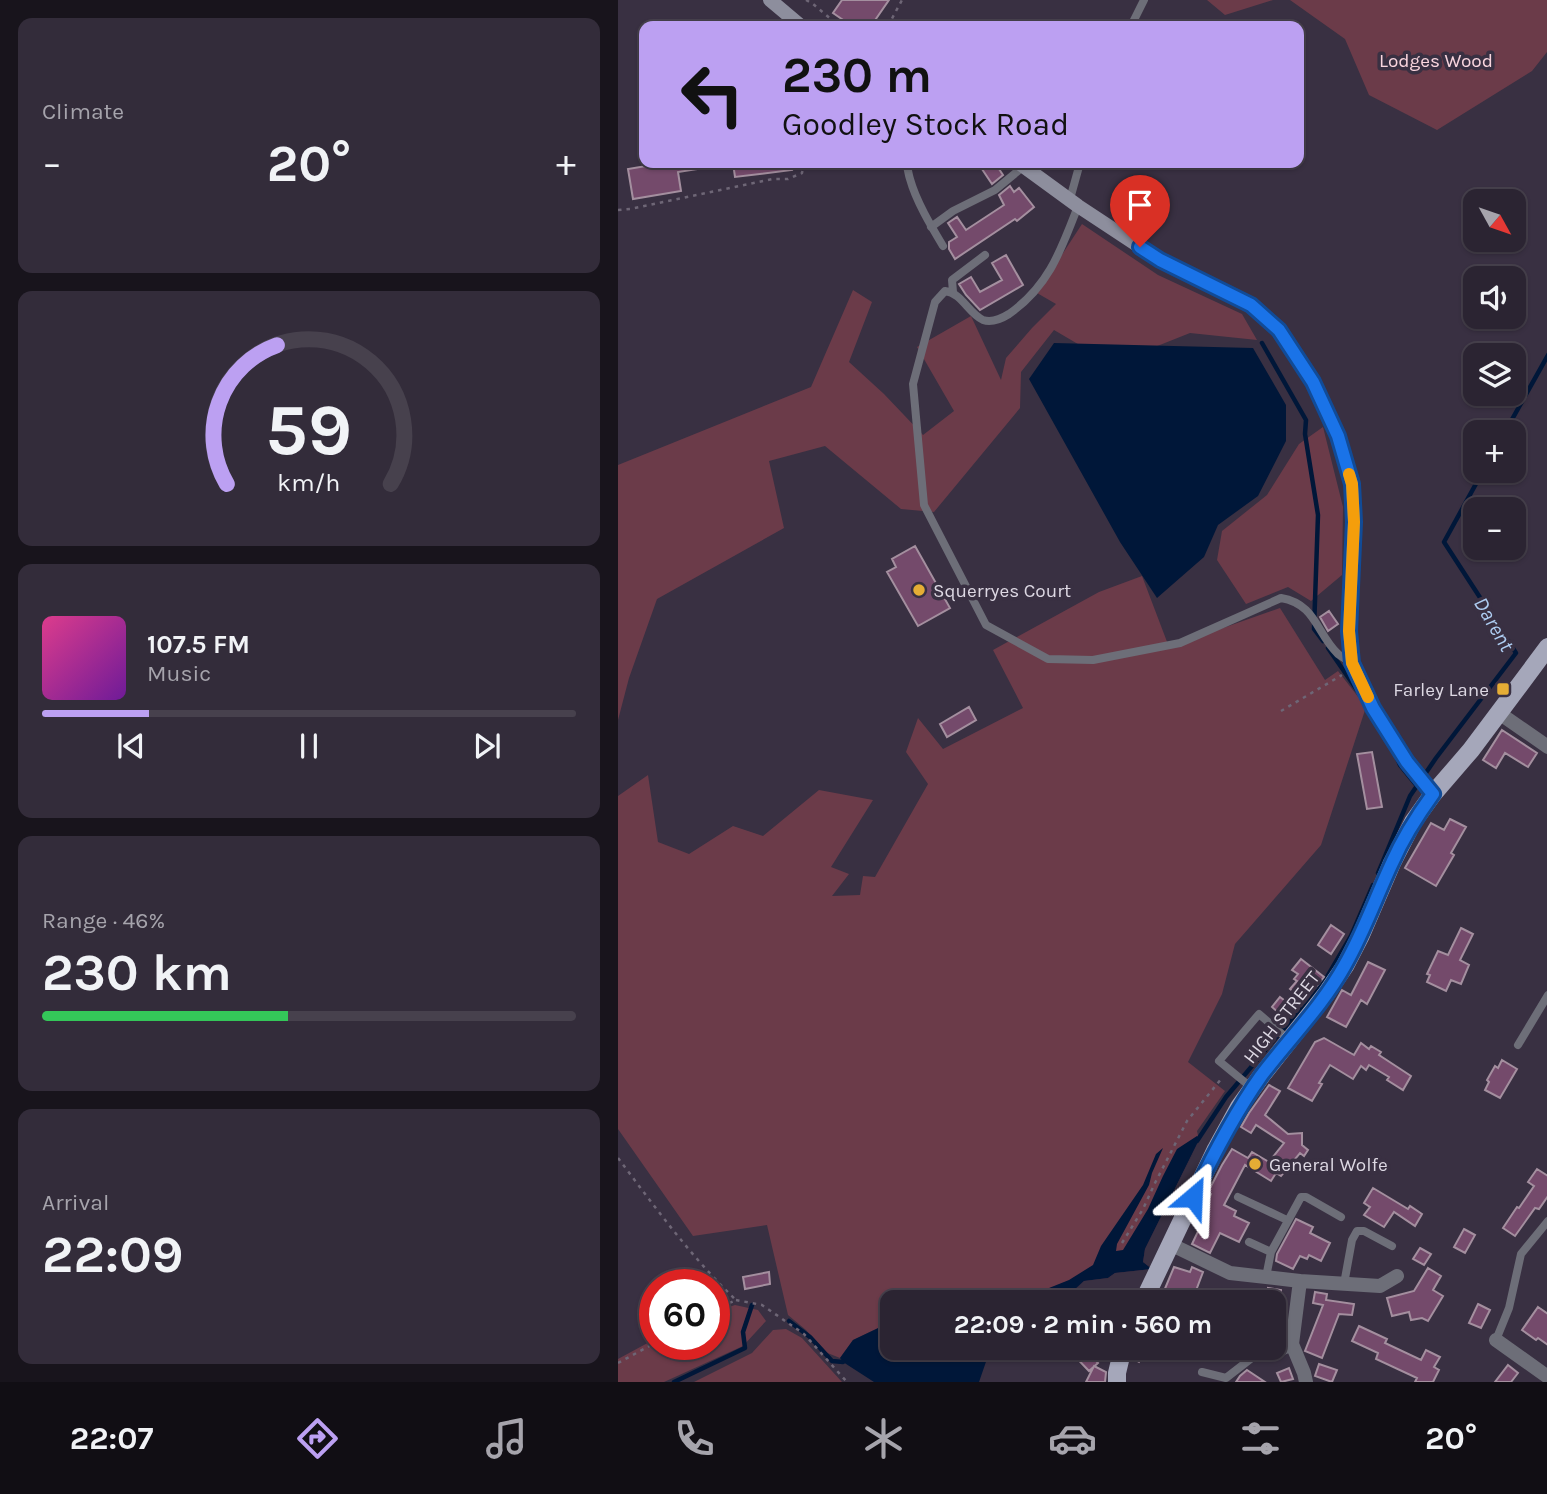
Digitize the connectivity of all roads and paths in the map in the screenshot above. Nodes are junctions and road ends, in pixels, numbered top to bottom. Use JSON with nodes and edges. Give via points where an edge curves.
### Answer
{"nodes":[{"id":1,"x":770,"y":0,"type":"edge"},
{"id":2,"x":806,"y":0,"type":"edge"},
{"id":3,"x":817,"y":0,"type":"edge"},
{"id":4,"x":902,"y":0,"type":"edge"},
{"id":5,"x":1144,"y":0,"type":"edge"},
{"id":6,"x":813,"y":4,"type":"junction"},
{"id":7,"x":795,"y":21,"type":"edge"},
{"id":8,"x":833,"y":21,"type":"edge"},
{"id":9,"x":891,"y":21,"type":"edge"},
{"id":10,"x":1134,"y":21,"type":"edge"},
{"id":11,"x":803,"y":168,"type":"edge"},
{"id":12,"x":908,"y":168,"type":"edge"},
{"id":13,"x":1017,"y":168,"type":"edge"},
{"id":14,"x":1026,"y":168,"type":"edge"},
{"id":15,"x":1079,"y":168,"type":"edge"},
{"id":16,"x":1074,"y":203,"type":"junction"},
{"id":17,"x":618,"y":209,"type":"edge"},
{"id":18,"x":931,"y":227,"type":"junction"},
{"id":19,"x":943,"y":246,"type":"dead end"},
{"id":20,"x":985,"y":255,"type":"dead end"},
{"id":21,"x":953,"y":292,"type":"junction"},
{"id":22,"x":1547,"y":648,"type":"edge"},
{"id":23,"x":1353,"y":665,"type":"junction"},
{"id":24,"x":1281,"y":711,"type":"dead end"},
{"id":25,"x":1499,"y":713,"type":"junction"},
{"id":26,"x":1547,"y":747,"type":"edge"},
{"id":27,"x":1430,"y":790,"type":"junction"},
{"id":28,"x":1547,"y":995,"type":"edge"},
{"id":29,"x":1287,"y":1037,"type":"junction"},
{"id":30,"x":1518,"y":1045,"type":"dead end"},
{"id":31,"x":1231,"y":1071,"type":"junction"},
{"id":32,"x":1248,"y":1085,"type":"junction"},
{"id":33,"x":618,"y":1158,"type":"edge"},
{"id":34,"x":1238,"y":1197,"type":"dead end"},
{"id":35,"x":1341,"y":1217,"type":"dead end"},
{"id":36,"x":1287,"y":1220,"type":"junction"},
{"id":37,"x":1547,"y":1221,"type":"edge"},
{"id":38,"x":1249,"y":1242,"type":"dead end"},
{"id":39,"x":1122,"y":1244,"type":"dead end"},
{"id":40,"x":1170,"y":1244,"type":"junction"},
{"id":41,"x":1392,"y":1246,"type":"dead end"},
{"id":42,"x":1271,"y":1252,"type":"junction"},
{"id":43,"x":1397,"y":1276,"type":"dead end"},
{"id":44,"x":1266,"y":1277,"type":"junction"},
{"id":45,"x":1300,"y":1281,"type":"junction"},
{"id":46,"x":1344,"y":1284,"type":"junction"},
{"id":47,"x":1149,"y":1290,"type":"edge"},
{"id":48,"x":736,"y":1300,"type":"junction"},
{"id":49,"x":730,"y":1303,"type":"edge"},
{"id":50,"x":1496,"y":1340,"type":"joint"},
{"id":51,"x":1292,"y":1344,"type":"junction"},
{"id":52,"x":1286,"y":1347,"type":"edge"},
{"id":53,"x":639,"y":1352,"type":"edge"},
{"id":54,"x":1120,"y":1360,"type":"edge"},
{"id":55,"x":1249,"y":1360,"type":"edge"},
{"id":56,"x":618,"y":1363,"type":"edge"},
{"id":57,"x":1202,"y":1372,"type":"dead end"},
{"id":58,"x":1547,"y":1377,"type":"edge"},
{"id":59,"x":847,"y":1382,"type":"edge"},
{"id":60,"x":1117,"y":1382,"type":"edge"},
{"id":61,"x":1306,"y":1382,"type":"edge"}],
"edges":[{"from":1,"to":7,"type":"street"},
{"from":2,"to":6,"type":"path"},
{"from":3,"to":6,"type":"path"},
{"from":4,"to":9,"type":"path"},
{"from":5,"to":10,"type":"lane"},
{"from":6,"to":8,"type":"path"},
{"from":11,"to":17,"type":"path","via":[[788,179]]},
{"from":12,"to":18,"type":"lane"},
{"from":13,"to":18,"type":"lane","via":[[995,190]]},
{"from":14,"to":16,"type":"street"},
{"from":15,"to":16,"type":"lane"},
{"from":16,"to":21,"type":"lane","via":[[1054,265],[1024,303],[1000,320],[986,321]]},
{"from":16,"to":23,"type":"street","via":[[1160,260],[1251,305],[1279,330],[1313,382],[1338,436],[1352,484],[1349,631]]},
{"from":18,"to":19,"type":"lane"},
{"from":20,"to":21,"type":"lane","via":[[952,280]]},
{"from":21,"to":23,"type":"lane","via":[[945,290],[935,302],[913,384],[924,505],[986,625],[1048,659],[1093,660],[1180,643],[1281,598],[1306,609],[1338,654]]},
{"from":22,"to":25,"type":"main road","name":"HIGH STREET"},
{"from":23,"to":24,"type":"path"},
{"from":23,"to":27,"type":"street","via":[[1373,708]]},
{"from":25,"to":26,"type":"street"},
{"from":25,"to":27,"type":"main road","name":"HIGH STREET","via":[[1471,750]]},
{"from":27,"to":29,"type":"main road","name":"HIGH STREET","via":[[1345,966]]},
{"from":28,"to":30,"type":"lane"},
{"from":29,"to":31,"type":"lane","via":[[1259,1014],[1219,1062]]},
{"from":29,"to":32,"type":"main road","name":"HIGH STREET"},
{"from":31,"to":32,"type":"lane"},
{"from":31,"to":39,"type":"path","via":[[1187,1121]]},
{"from":32,"to":40,"type":"main road","name":"HIGH STREET"},
{"from":33,"to":48,"type":"path","via":[[711,1277]]},
{"from":34,"to":36,"type":"lane"},
{"from":35,"to":36,"type":"lane","via":[[1303,1196]]},
{"from":36,"to":42,"type":"lane"},
{"from":37,"to":50,"type":"lane","via":[[1521,1254],[1509,1308]]},
{"from":38,"to":42,"type":"lane"},
{"from":40,"to":44,"type":"street","via":[[1230,1273]]},
{"from":40,"to":47,"type":"main road","name":"HIGH STREET"},
{"from":41,"to":46,"type":"lane","via":[[1356,1231]]},
{"from":42,"to":44,"type":"lane"},
{"from":43,"to":46,"type":"street","via":[[1380,1286]]},
{"from":44,"to":45,"type":"street"},
{"from":45,"to":46,"type":"street"},
{"from":45,"to":51,"type":"street"},
{"from":48,"to":49,"type":"path"},
{"from":48,"to":59,"type":"path","via":[[762,1305],[805,1334]]},
{"from":50,"to":58,"type":"street"},
{"from":51,"to":52,"type":"street"},
{"from":51,"to":61,"type":"street"},
{"from":53,"to":56,"type":"path"},
{"from":54,"to":60,"type":"main road"},
{"from":55,"to":57,"type":"lane","via":[[1226,1378]]}]}
